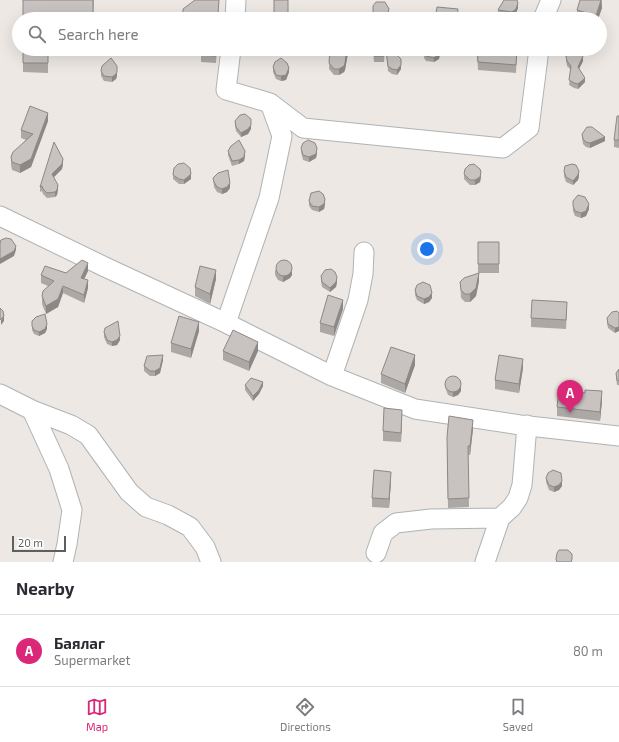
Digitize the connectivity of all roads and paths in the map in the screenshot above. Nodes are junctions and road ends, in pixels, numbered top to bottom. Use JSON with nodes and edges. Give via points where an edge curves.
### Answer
{"nodes":[{"id":1,"x":236,"y":0,"type":"edge"},
{"id":2,"x":551,"y":0,"type":"edge"},
{"id":3,"x":235,"y":12,"type":"edge"},
{"id":4,"x":546,"y":12,"type":"edge"},
{"id":5,"x":230,"y":56,"type":"edge"},
{"id":6,"x":538,"y":56,"type":"edge"},
{"id":7,"x":270,"y":103,"type":"junction"},
{"id":8,"x":0,"y":216,"type":"edge"},
{"id":9,"x":364,"y":252,"type":"dead end"},
{"id":10,"x":226,"y":323,"type":"junction"},
{"id":11,"x":332,"y":376,"type":"junction"},
{"id":12,"x":0,"y":394,"type":"edge"},
{"id":13,"x":32,"y":410,"type":"junction"},
{"id":14,"x":527,"y":425,"type":"junction"},
{"id":15,"x":619,"y":436,"type":"edge"},
{"id":16,"x":500,"y":518,"type":"junction"},
{"id":17,"x":376,"y":553,"type":"dead end"},
{"id":18,"x":63,"y":562,"type":"edge"},
{"id":19,"x":211,"y":562,"type":"edge"},
{"id":20,"x":485,"y":562,"type":"edge"}],
"edges":[{"from":1,"to":3,"type":"street"},
{"from":2,"to":4,"type":"street"},
{"from":5,"to":7,"type":"street","via":[[226,90]]},
{"from":6,"to":7,"type":"street","via":[[529,128],[503,148],[303,128]]},
{"from":7,"to":10,"type":"street","via":[[282,136],[279,152],[269,198]]},
{"from":8,"to":10,"type":"street"},
{"from":9,"to":11,"type":"street","via":[[358,300]]},
{"from":10,"to":11,"type":"street"},
{"from":11,"to":14,"type":"street","via":[[416,409]]},
{"from":12,"to":13,"type":"street"},
{"from":13,"to":18,"type":"street","via":[[59,469],[72,510]]},
{"from":13,"to":19,"type":"street","via":[[71,425],[88,435],[129,492],[146,507],[190,527],[205,547]]},
{"from":14,"to":15,"type":"street"},
{"from":14,"to":16,"type":"street","via":[[522,485],[512,508]]},
{"from":16,"to":17,"type":"street","via":[[431,519],[396,524],[384,533]]},
{"from":16,"to":20,"type":"street"}]}
